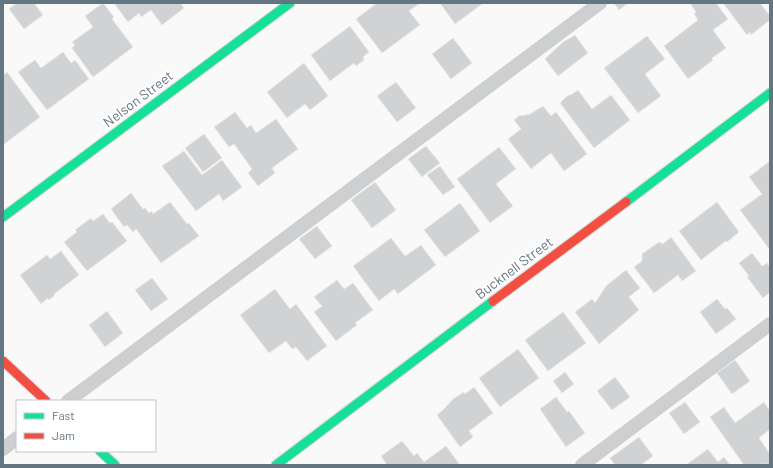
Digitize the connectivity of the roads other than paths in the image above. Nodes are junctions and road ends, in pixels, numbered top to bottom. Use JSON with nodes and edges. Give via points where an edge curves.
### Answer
{"nodes":[{"id":1,"x":290,"y":3,"type":"edge"},
{"id":2,"x":600,"y":3,"type":"edge"},
{"id":3,"x":770,"y":93,"type":"edge"},
{"id":4,"x":3,"y":217,"type":"edge"},
{"id":5,"x":770,"y":324,"type":"edge"},
{"id":6,"x":3,"y":361,"type":"edge"},
{"id":7,"x":45,"y":400,"type":"edge"},
{"id":8,"x":69,"y":400,"type":"edge"},
{"id":9,"x":16,"y":439,"type":"edge"},
{"id":10,"x":3,"y":449,"type":"edge"},
{"id":11,"x":101,"y":452,"type":"edge"},
{"id":12,"x":115,"y":465,"type":"edge"},
{"id":13,"x":276,"y":465,"type":"edge"},
{"id":14,"x":582,"y":465,"type":"edge"}],
"edges":[{"from":1,"to":4,"type":"street","name":"Nelson Street"},
{"from":2,"to":8,"type":"lane"},
{"from":3,"to":13,"type":"street","name":"Bucknell Street"},
{"from":5,"to":14,"type":"lane"},
{"from":6,"to":7,"type":"street"},
{"from":9,"to":10,"type":"lane"},
{"from":11,"to":12,"type":"street"}]}
